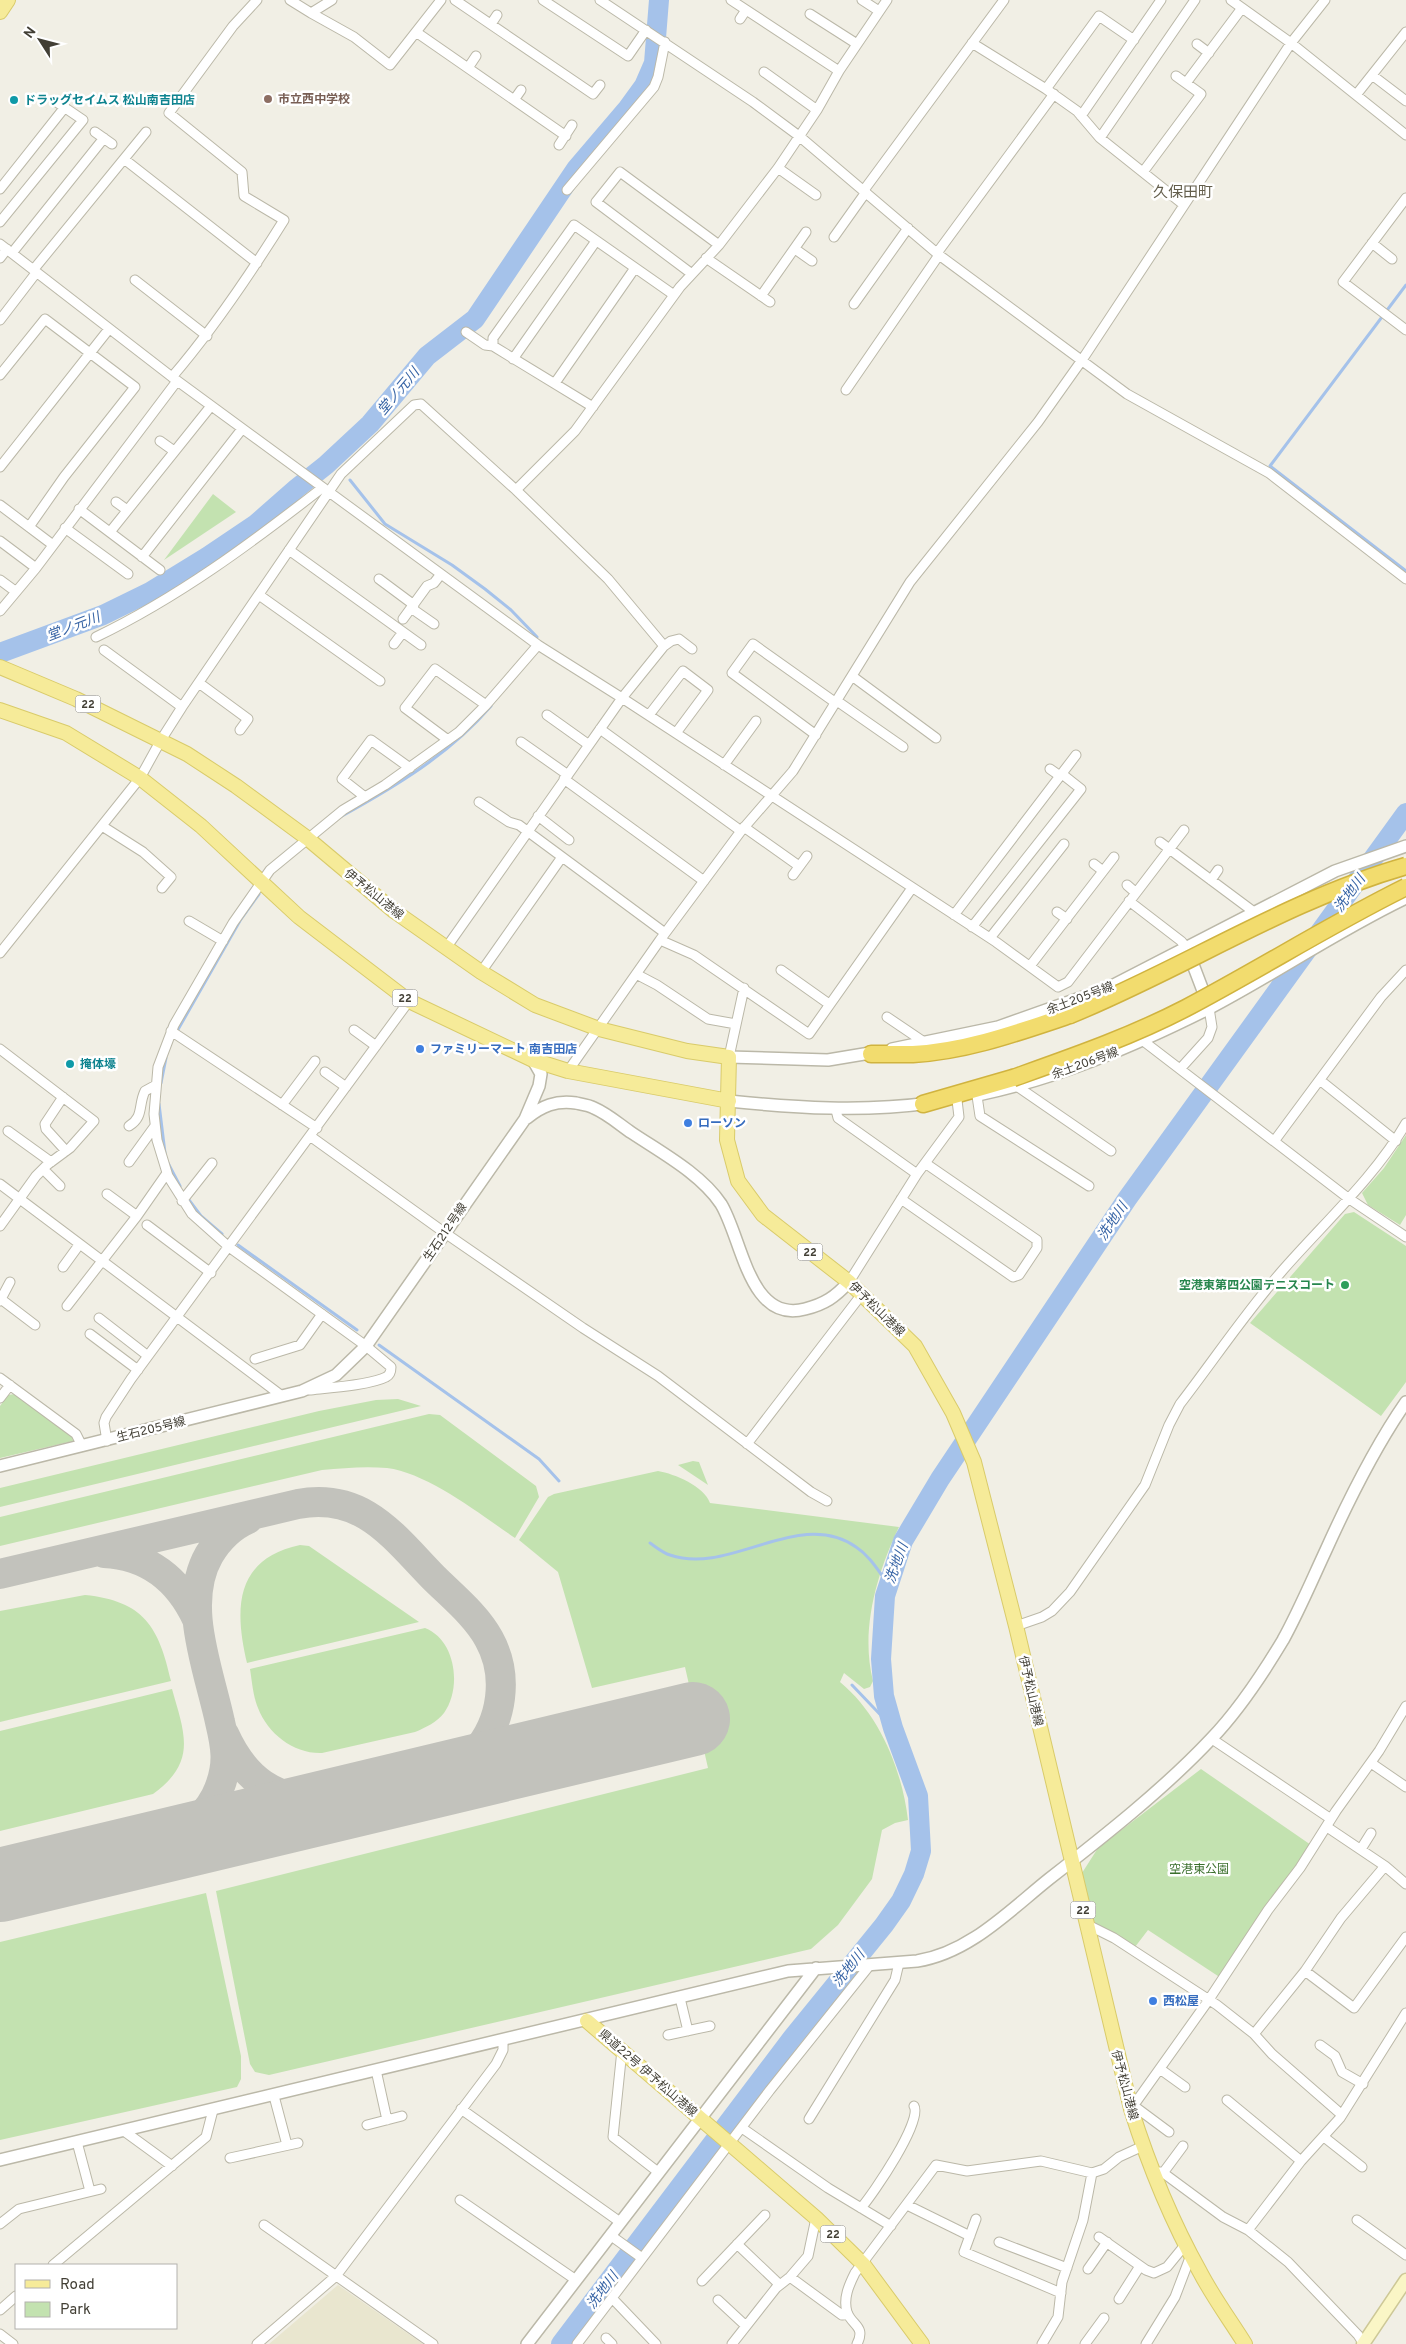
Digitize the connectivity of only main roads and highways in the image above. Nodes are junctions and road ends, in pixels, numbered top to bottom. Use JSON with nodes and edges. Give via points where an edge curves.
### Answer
{"nodes":[{"id":1,"x":8,"y":0,"type":"edge"},
{"id":2,"x":0,"y":12,"type":"edge"},
{"id":3,"x":0,"y":667,"type":"edge"},
{"id":4,"x":1,"y":711,"type":"edge"},
{"id":5,"x":1406,"y":866,"type":"edge"},
{"id":6,"x":1406,"y":887,"type":"edge"},
{"id":7,"x":871,"y":1054,"type":"road end"},
{"id":8,"x":729,"y":1100,"type":"junction"},
{"id":9,"x":923,"y":1104,"type":"road end"},
{"id":10,"x":587,"y":2021,"type":"road end"},
{"id":11,"x":1406,"y":2280,"type":"edge"},
{"id":12,"x":922,"y":2344,"type":"edge"},
{"id":13,"x":1245,"y":2344,"type":"edge"},
{"id":14,"x":1364,"y":2344,"type":"edge"}],
"edges":[{"from":1,"to":2,"type":"main road"},
{"from":3,"to":8,"type":"main road","name":"伊予松山港線","number":"22","via":[[161,740],[236,786],[307,838],[394,912],[481,972],[536,1005],[599,1029],[687,1051],[729,1057]]},
{"from":4,"to":8,"type":"main road","number":"22","via":[[66,733],[140,778],[201,826],[299,916],[409,1001],[533,1060],[568,1071]]},
{"from":5,"to":7,"type":"highway","bridge":true,"via":[[1276,915],[1118,996],[1070,1015],[963,1046],[914,1054]]},
{"from":6,"to":9,"type":"highway","bridge":true,"via":[[1162,1020],[1016,1082]]},
{"from":8,"to":13,"type":"main road","name":"伊予松山港線","number":"22","via":[[727,1140],[738,1181],[763,1215],[849,1282],[915,1346],[957,1421],[972,1457],[1143,2146],[1158,2173],[1188,2250]]},
{"from":10,"to":12,"type":"main road","name":"県道22号 伊予松山港線","number":"22","via":[[816,2218],[863,2264]]},
{"from":11,"to":14,"type":"main road"}]}
